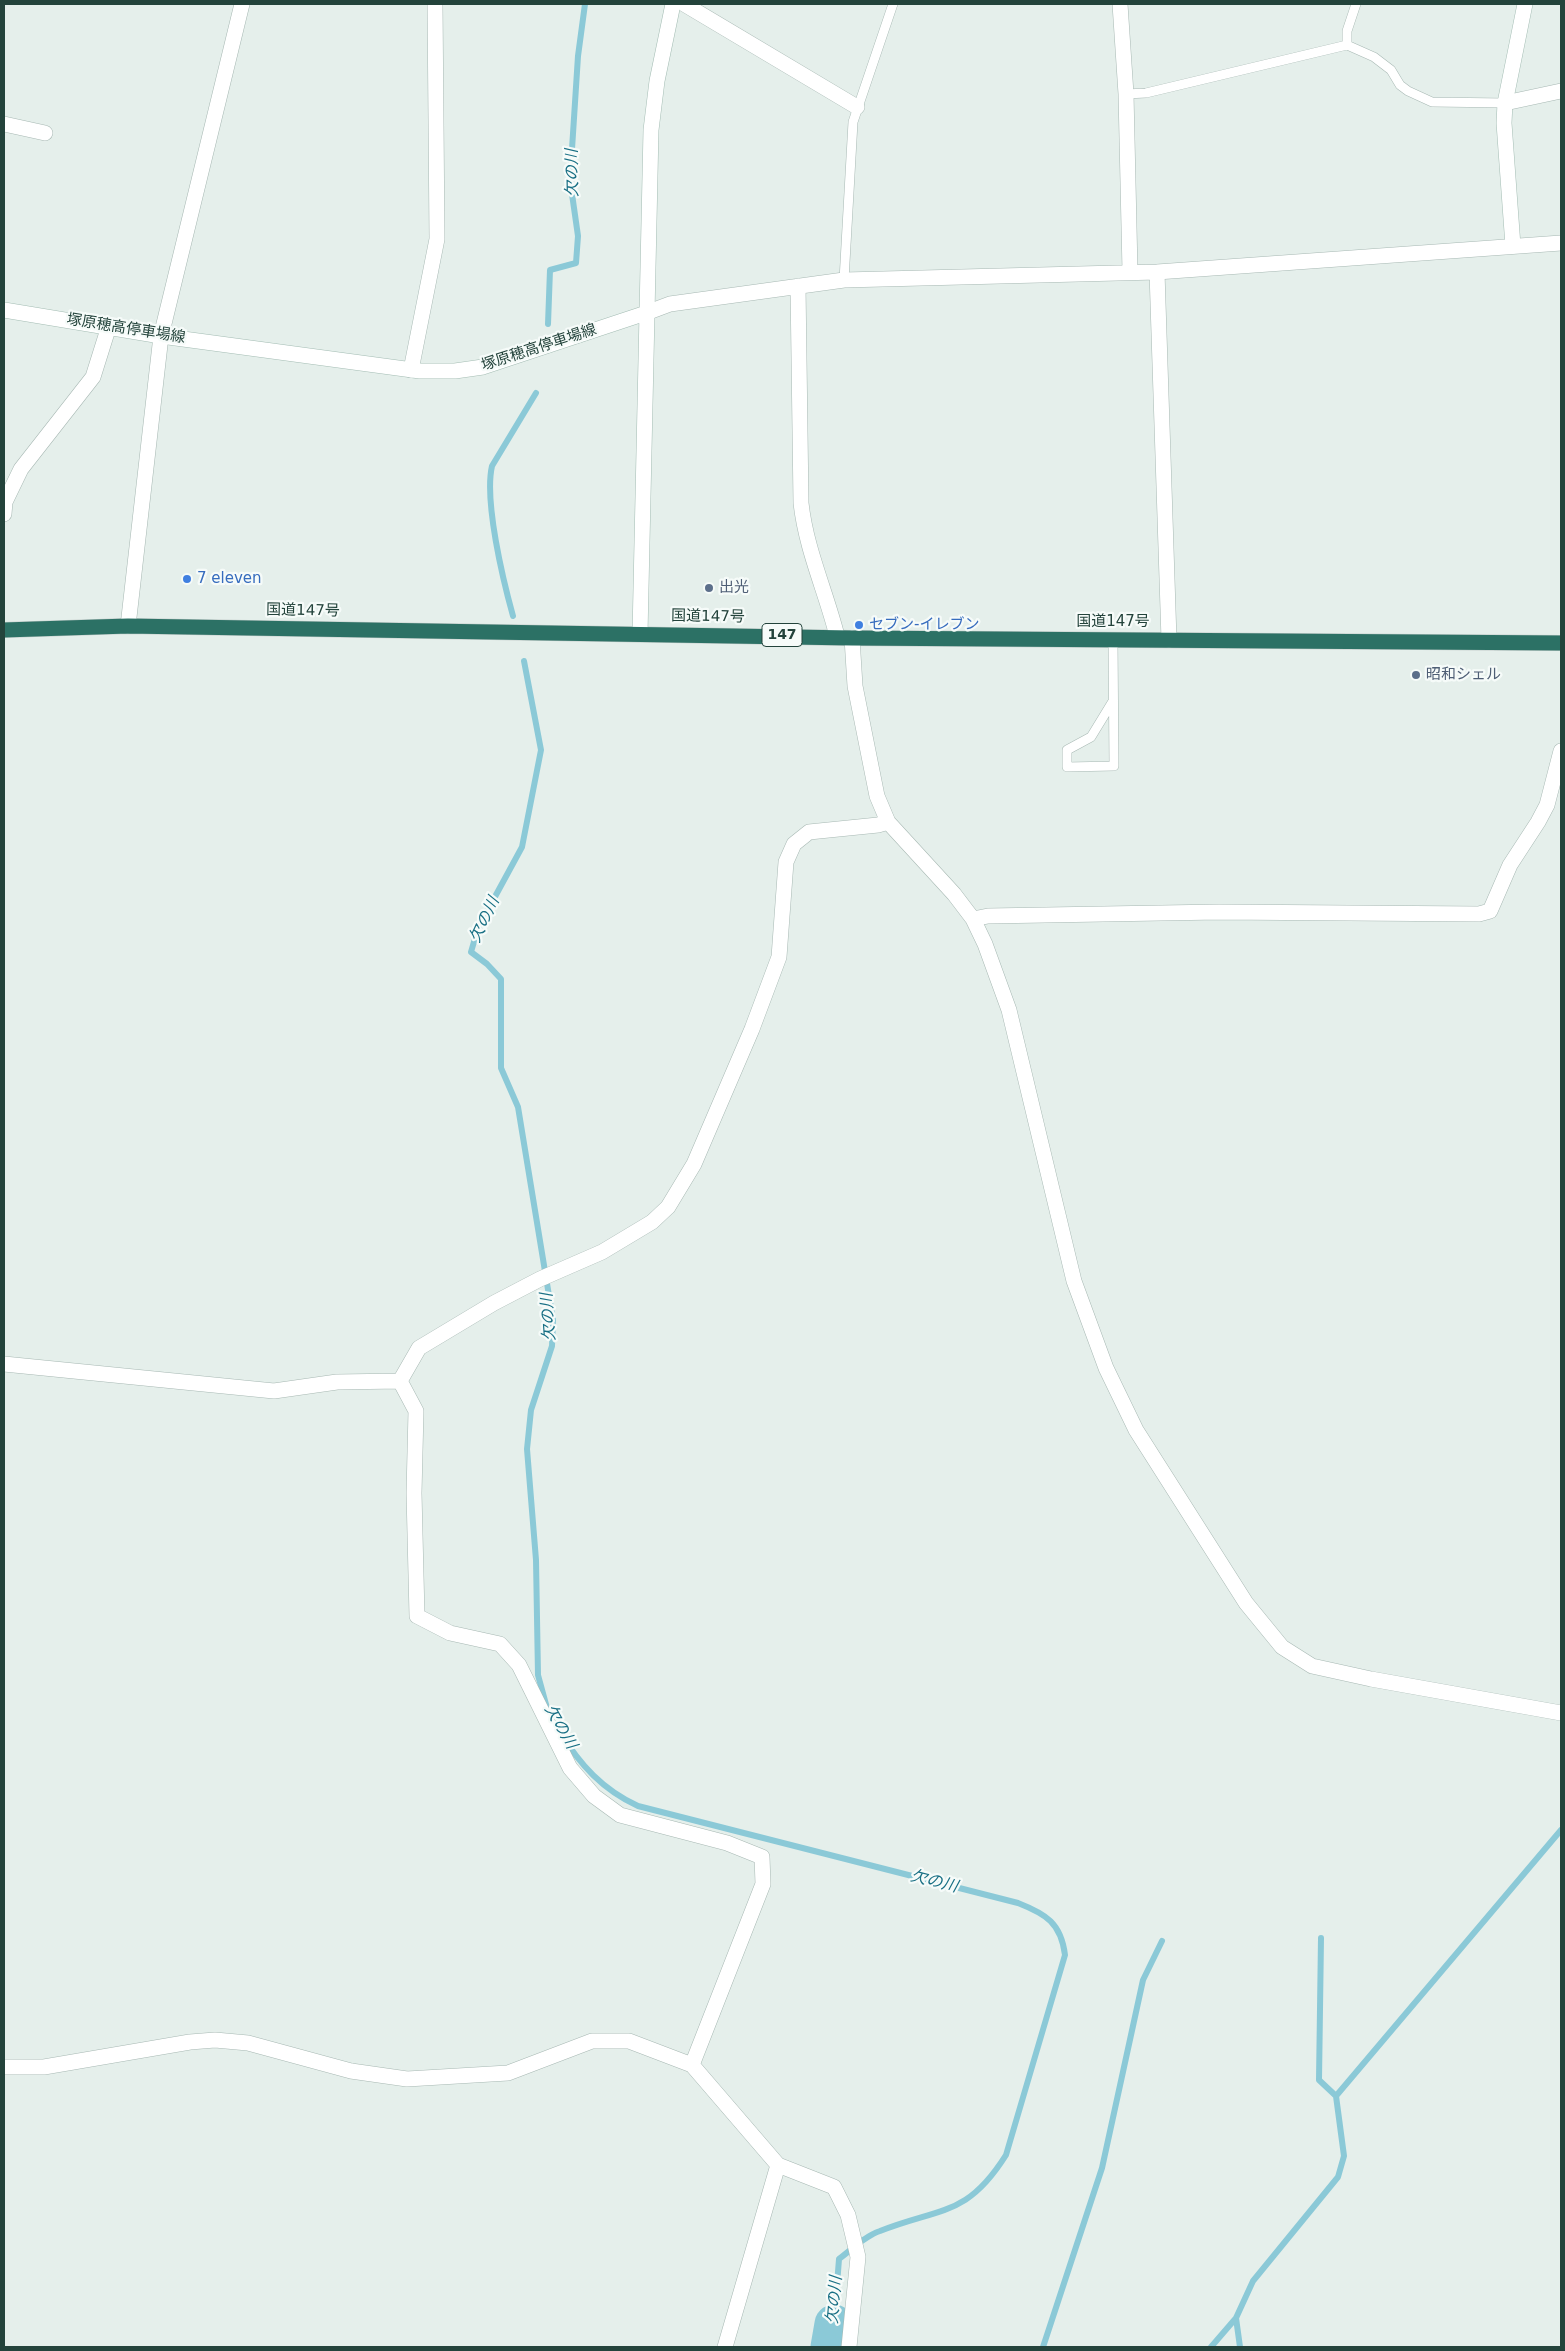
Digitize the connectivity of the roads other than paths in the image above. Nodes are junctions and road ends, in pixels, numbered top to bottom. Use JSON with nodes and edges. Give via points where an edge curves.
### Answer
{"nodes":[{"id":1,"x":242,"y":4,"type":"edge"},
{"id":2,"x":435,"y":4,"type":"edge"},
{"id":3,"x":673,"y":4,"type":"edge"},
{"id":4,"x":684,"y":4,"type":"edge"},
{"id":5,"x":893,"y":4,"type":"edge"},
{"id":6,"x":1120,"y":4,"type":"edge"},
{"id":7,"x":1356,"y":4,"type":"edge"},
{"id":8,"x":1525,"y":4,"type":"edge"},
{"id":9,"x":1347,"y":45,"type":"junction"},
{"id":10,"x":1561,"y":91,"type":"edge"},
{"id":11,"x":1126,"y":94,"type":"junction"},
{"id":12,"x":1505,"y":103,"type":"junction"},
{"id":13,"x":857,"y":107,"type":"junction"},
{"id":14,"x":4,"y":124,"type":"edge"},
{"id":15,"x":45,"y":132,"type":"dead end"},
{"id":16,"x":1561,"y":243,"type":"edge"},
{"id":17,"x":1513,"y":246,"type":"junction"},
{"id":18,"x":1130,"y":271,"type":"junction"},
{"id":19,"x":1157,"y":272,"type":"junction"},
{"id":20,"x":844,"y":280,"type":"junction"},
{"id":21,"x":798,"y":286,"type":"junction"},
{"id":22,"x":4,"y":310,"type":"edge"},
{"id":23,"x":646,"y":313,"type":"junction"},
{"id":24,"x":109,"y":326,"type":"junction"},
{"id":25,"x":161,"y":336,"type":"junction"},
{"id":26,"x":411,"y":370,"type":"junction"},
{"id":27,"x":4,"y":514,"type":"edge"},
{"id":28,"x":128,"y":626,"type":"junction"},
{"id":29,"x":4,"y":630,"type":"edge"},
{"id":30,"x":640,"y":634,"type":"junction"},
{"id":31,"x":844,"y":637,"type":"junction"},
{"id":32,"x":1113,"y":640,"type":"junction"},
{"id":33,"x":1169,"y":640,"type":"junction"},
{"id":34,"x":1561,"y":644,"type":"edge"},
{"id":35,"x":1113,"y":701,"type":"junction"},
{"id":36,"x":1561,"y":751,"type":"edge"},
{"id":37,"x":888,"y":822,"type":"junction"},
{"id":38,"x":973,"y":919,"type":"junction"},
{"id":39,"x":4,"y":1364,"type":"edge"},
{"id":40,"x":400,"y":1381,"type":"junction"},
{"id":41,"x":1561,"y":1713,"type":"edge"},
{"id":42,"x":692,"y":2065,"type":"junction"},
{"id":43,"x":4,"y":2067,"type":"edge"},
{"id":44,"x":778,"y":2164,"type":"junction"},
{"id":45,"x":725,"y":2347,"type":"edge"},
{"id":46,"x":848,"y":2347,"type":"edge"}],
"edges":[{"from":1,"to":25,"type":"street"},
{"from":2,"to":26,"type":"street","via":[[437,239]]},
{"from":3,"to":23,"type":"street","via":[[657,81],[651,130]]},
{"from":4,"to":13,"type":"street"},
{"from":5,"to":13,"type":"lane"},
{"from":6,"to":11,"type":"street"},
{"from":7,"to":9,"type":"lane","via":[[1347,31]]},
{"from":8,"to":12,"type":"street"},
{"from":9,"to":11,"type":"lane","via":[[1146,93]]},
{"from":9,"to":12,"type":"lane","via":[[1374,56],[1391,70],[1400,85],[1421,99]]},
{"from":10,"to":12,"type":"street"},
{"from":11,"to":18,"type":"street"},
{"from":12,"to":17,"type":"street"},
{"from":13,"to":20,"type":"lane","via":[[853,122]]},
{"from":14,"to":15,"type":"street"},
{"from":16,"to":17,"type":"street","name":"塚原穂高停車場線"},
{"from":17,"to":19,"type":"street","name":"塚原穂高停車場線"},
{"from":18,"to":19,"type":"street","name":"塚原穂高停車場線"},
{"from":18,"to":20,"type":"street","name":"塚原穂高停車場線"},
{"from":19,"to":33,"type":"street"},
{"from":20,"to":21,"type":"street","name":"塚原穂高停車場線"},
{"from":21,"to":23,"type":"street","name":"塚原穂高停車場線","via":[[670,304]]},
{"from":21,"to":31,"type":"street","via":[[804,526]]},
{"from":22,"to":24,"type":"street","name":"塚原穂高停車場線"},
{"from":23,"to":26,"type":"street","name":"塚原穂高停車場線","via":[[483,367],[455,371]]},
{"from":23,"to":30,"type":"street"},
{"from":24,"to":25,"type":"street","name":"塚原穂高停車場線"},
{"from":24,"to":27,"type":"street","via":[[92,378],[22,469],[5,502]]},
{"from":25,"to":26,"type":"street","name":"塚原穂高停車場線"},
{"from":25,"to":28,"type":"street"},
{"from":28,"to":29,"type":"highway","name":"国道147号","number":"147"},
{"from":28,"to":30,"type":"highway","name":"国道147号","number":"147"},
{"from":30,"to":31,"type":"highway","name":"国道147号","number":"147"},
{"from":31,"to":32,"type":"highway","name":"国道147号","number":"147"},
{"from":31,"to":37,"type":"street","via":[[866,746]]},
{"from":32,"to":33,"type":"highway","name":"国道147号","number":"147"},
{"from":32,"to":35,"type":"lane"},
{"from":33,"to":34,"type":"highway","name":"国道147号","number":"147"},
{"from":35,"to":35,"type":"lane","via":[[1114,766],[1067,766],[1067,750],[1091,736]]},
{"from":36,"to":38,"type":"street","via":[[1543,813],[1510,865],[1490,911],[1479,914],[1219,912],[988,916]]},
{"from":37,"to":38,"type":"street"},
{"from":37,"to":40,"type":"street","via":[[809,832],[794,844],[786,862],[779,957],[694,1164],[668,1207],[652,1222],[602,1252],[494,1303],[419,1348]]},
{"from":38,"to":41,"type":"street","via":[[1009,1010],[1074,1281],[1106,1368],[1136,1430],[1246,1602],[1282,1648],[1312,1666]]},
{"from":39,"to":40,"type":"street","via":[[274,1391],[338,1382]]},
{"from":40,"to":42,"type":"street","via":[[416,1411],[416,1616],[450,1632],[500,1644],[519,1665],[570,1768],[594,1796],[620,1816],[727,1843],[762,1857],[763,1884]]},
{"from":42,"to":43,"type":"street","via":[[629,2042],[592,2041],[508,2073],[407,2079],[351,2071],[248,2043],[215,2040],[44,2067]]},
{"from":42,"to":44,"type":"street"},
{"from":44,"to":45,"type":"street"},
{"from":44,"to":46,"type":"street","via":[[834,2187],[848,2215],[858,2257]]}]}
